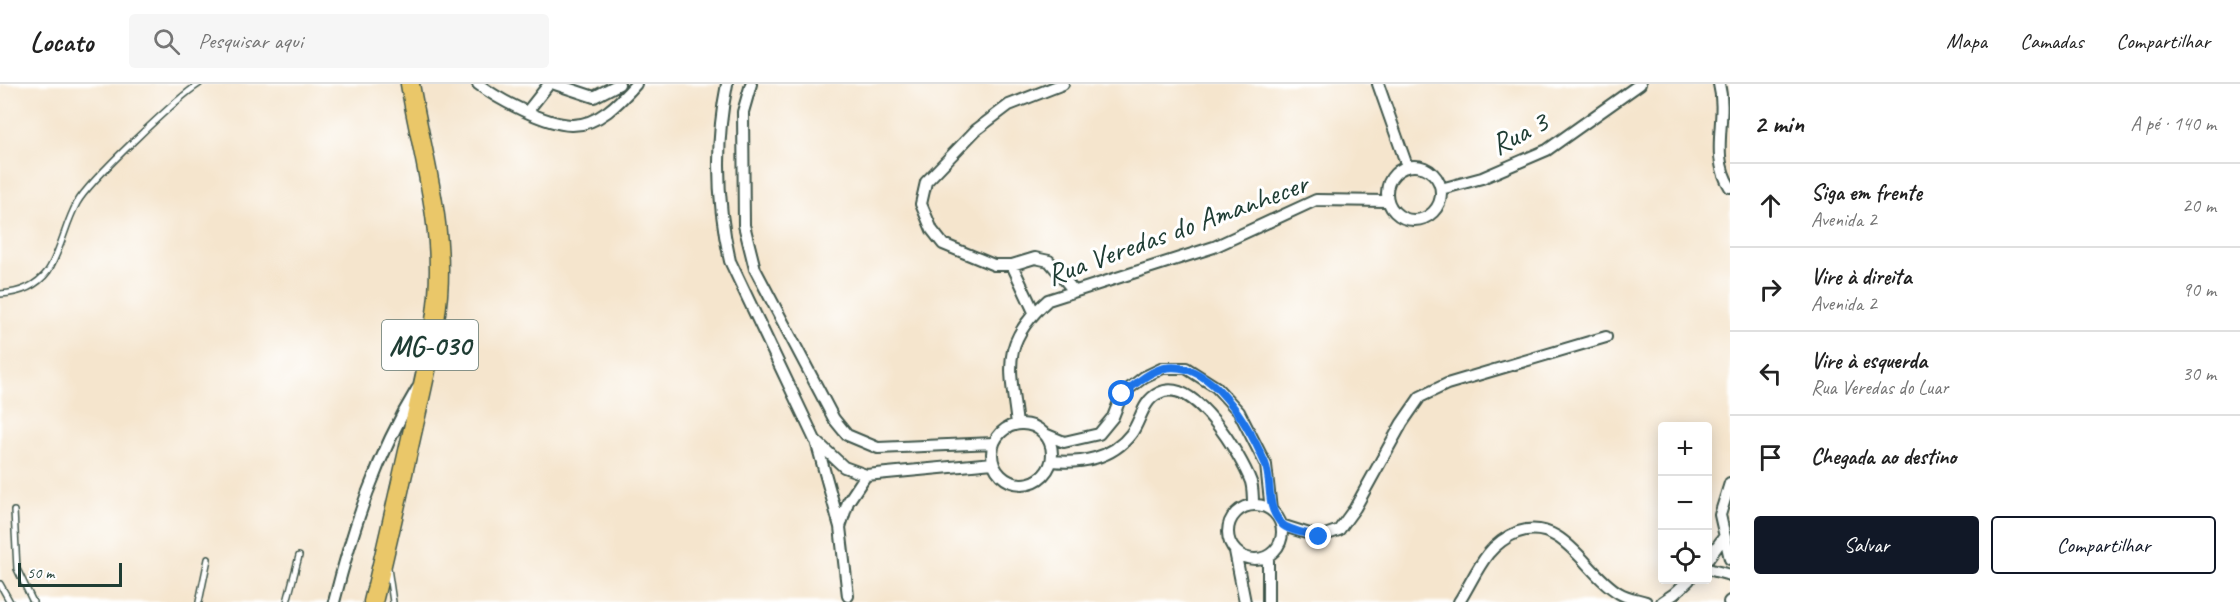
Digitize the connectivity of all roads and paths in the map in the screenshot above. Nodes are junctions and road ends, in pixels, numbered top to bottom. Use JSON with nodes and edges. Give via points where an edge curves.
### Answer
{"nodes":[{"id":1,"x":199,"y":84,"type":"edge"},
{"id":2,"x":410,"y":84,"type":"edge"},
{"id":3,"x":478,"y":84,"type":"edge"},
{"id":4,"x":549,"y":84,"type":"edge"},
{"id":5,"x":555,"y":84,"type":"edge"},
{"id":6,"x":619,"y":84,"type":"edge"},
{"id":7,"x":636,"y":84,"type":"edge"},
{"id":8,"x":727,"y":84,"type":"edge"},
{"id":9,"x":751,"y":84,"type":"edge"},
{"id":10,"x":1063,"y":84,"type":"edge"},
{"id":11,"x":1378,"y":84,"type":"edge"},
{"id":12,"x":1640,"y":84,"type":"edge"},
{"id":13,"x":1719,"y":84,"type":"edge"},
{"id":14,"x":527,"y":112,"type":"junction"},
{"id":15,"x":1407,"y":166,"type":"junction"},
{"id":16,"x":1730,"y":188,"type":"edge"},
{"id":17,"x":1441,"y":189,"type":"junction"},
{"id":18,"x":1387,"y":201,"type":"junction"},
{"id":19,"x":1012,"y":265,"type":"junction"},
{"id":20,"x":1074,"y":291,"type":"junction"},
{"id":21,"x":0,"y":294,"type":"edge"},
{"id":22,"x":1034,"y":312,"type":"junction"},
{"id":23,"x":1606,"y":337,"type":"dead end"},
{"id":24,"x":425,"y":376,"type":"junction"},
{"id":25,"x":1017,"y":424,"type":"junction"},
{"id":26,"x":1045,"y":434,"type":"junction"},
{"id":27,"x":815,"y":440,"type":"junction"},
{"id":28,"x":994,"y":443,"type":"junction"},
{"id":29,"x":1052,"y":461,"type":"junction"},
{"id":30,"x":993,"y":463,"type":"junction"},
{"id":31,"x":867,"y":475,"type":"junction"},
{"id":32,"x":1730,"y":483,"type":"edge"},
{"id":33,"x":1254,"y":505,"type":"junction"},
{"id":34,"x":1271,"y":510,"type":"junction"},
{"id":35,"x":14,"y":511,"type":"dead end"},
{"id":36,"x":1281,"y":525,"type":"junction"},
{"id":37,"x":840,"y":527,"type":"junction"},
{"id":38,"x":1724,"y":537,"type":"junction"},
{"id":39,"x":386,"y":550,"type":"junction"},
{"id":40,"x":1235,"y":551,"type":"junction"},
{"id":41,"x":1712,"y":553,"type":"edge"},
{"id":42,"x":299,"y":556,"type":"dead end"},
{"id":43,"x":1268,"y":556,"type":"junction"},
{"id":44,"x":208,"y":559,"type":"dead end"},
{"id":45,"x":1730,"y":559,"type":"edge"},
{"id":46,"x":1712,"y":570,"type":"edge"},
{"id":47,"x":1730,"y":575,"type":"edge"},
{"id":48,"x":0,"y":584,"type":"edge"},
{"id":49,"x":1684,"y":584,"type":"edge"},
{"id":50,"x":846,"y":599,"type":"edge"},
{"id":51,"x":9,"y":602,"type":"edge"},
{"id":52,"x":33,"y":602,"type":"edge"},
{"id":53,"x":199,"y":602,"type":"edge"},
{"id":54,"x":287,"y":602,"type":"edge"},
{"id":55,"x":334,"y":602,"type":"edge"},
{"id":56,"x":373,"y":602,"type":"edge"},
{"id":57,"x":393,"y":602,"type":"edge"},
{"id":58,"x":1245,"y":602,"type":"edge"},
{"id":59,"x":1268,"y":602,"type":"edge"},
{"id":60,"x":1459,"y":602,"type":"edge"},
{"id":61,"x":1646,"y":602,"type":"edge"},
{"id":62,"x":1662,"y":602,"type":"edge"}],
"edges":[{"from":1,"to":21,"type":"lane","via":[[77,201],[48,271],[17,293]]},
{"from":2,"to":24,"type":"highway","number":"MG-030","via":[[430,174],[437,240],[438,294]]},
{"from":3,"to":14,"type":"street"},
{"from":4,"to":14,"type":"street"},
{"from":5,"to":6,"type":"street","via":[[594,97]]},
{"from":7,"to":14,"type":"street","via":[[620,103],[599,118],[572,126]]},
{"from":8,"to":27,"type":"street","via":[[718,160],[723,232],[730,261]]},
{"from":9,"to":28,"type":"street","via":[[742,112],[744,225],[755,269],[834,419],[847,435],[878,448]]},
{"from":10,"to":19,"type":"street","via":[[1009,105],[976,130],[926,182],[921,204],[943,244],[994,265]]},
{"from":11,"to":15,"type":"street"},
{"from":12,"to":17,"type":"street","name":"Rua 3","via":[[1548,150],[1482,178]]},
{"from":13,"to":16,"type":"street","via":[[1719,161]]},
{"from":15,"to":17,"type":"street","via":[[1425,168],[1438,180]]},
{"from":15,"to":18,"type":"street","via":[[1399,169],[1388,183]]},
{"from":17,"to":18,"type":"street","via":[[1438,206],[1424,218],[1406,219]]},
{"from":18,"to":20,"type":"street","name":"Rua Veredas do Amanhecer","via":[[1316,200],[1214,247]]},
{"from":19,"to":20,"type":"street","via":[[1035,258],[1049,261]]},
{"from":19,"to":22,"type":"street"},
{"from":20,"to":22,"type":"street","name":"Rua Veredas do Amanhecer","via":[[1048,300]]},
{"from":22,"to":25,"type":"street","name":"Rua Veredas do Amanhecer","via":[[1011,349]]},
{"from":23,"to":36,"type":"street","via":[[1447,384],[1420,398],[1339,530],[1319,537]]},
{"from":24,"to":39,"type":"highway","number":"MG-030"},
{"from":24,"to":55,"type":"street","via":[[395,426],[371,483],[348,546]]},
{"from":25,"to":26,"type":"street","via":[[1027,424]]},
{"from":25,"to":28,"type":"street","via":[[1007,427]]},
{"from":26,"to":29,"type":"street"},
{"from":26,"to":34,"type":"street","via":[[1064,442],[1099,434],[1113,417],[1122,394],[1144,377],[1163,368],[1186,368],[1216,387],[1239,412],[1266,465]]},
{"from":27,"to":31,"type":"street","via":[[844,467]]},
{"from":27,"to":37,"type":"street"},
{"from":28,"to":30,"type":"street"},
{"from":29,"to":30,"type":"street","via":[[1042,477],[1024,484],[1006,480]]},
{"from":29,"to":33,"type":"street","via":[[1076,464],[1107,454],[1131,435],[1147,402],[1172,389],[1197,400],[1235,450],[1251,484]]},
{"from":30,"to":31,"type":"street"},
{"from":31,"to":37,"type":"street","via":[[848,502]]},
{"from":32,"to":38,"type":"street","via":[[1720,514]]},
{"from":33,"to":34,"type":"street"},
{"from":33,"to":40,"type":"street","via":[[1231,518],[1228,535]]},
{"from":34,"to":36,"type":"street"},
{"from":35,"to":52,"type":"lane","via":[[17,569]]},
{"from":36,"to":43,"type":"street","via":[[1280,543]]},
{"from":37,"to":50,"type":"street"},
{"from":38,"to":41,"type":"street"},
{"from":38,"to":45,"type":"street"},
{"from":39,"to":56,"type":"highway","number":"MG-030"},
{"from":39,"to":57,"type":"lane"},
{"from":40,"to":43,"type":"street","via":[[1251,560]]},
{"from":40,"to":58,"type":"street"},
{"from":42,"to":54,"type":"lane"},
{"from":43,"to":59,"type":"street"},
{"from":44,"to":53,"type":"lane"},
{"from":46,"to":47,"type":"street"},
{"from":48,"to":51,"type":"lane"},
{"from":49,"to":62,"type":"street"},
{"from":60,"to":61,"type":"street","via":[[1489,553],[1509,535],[1530,528],[1563,539],[1612,588]]}]}
